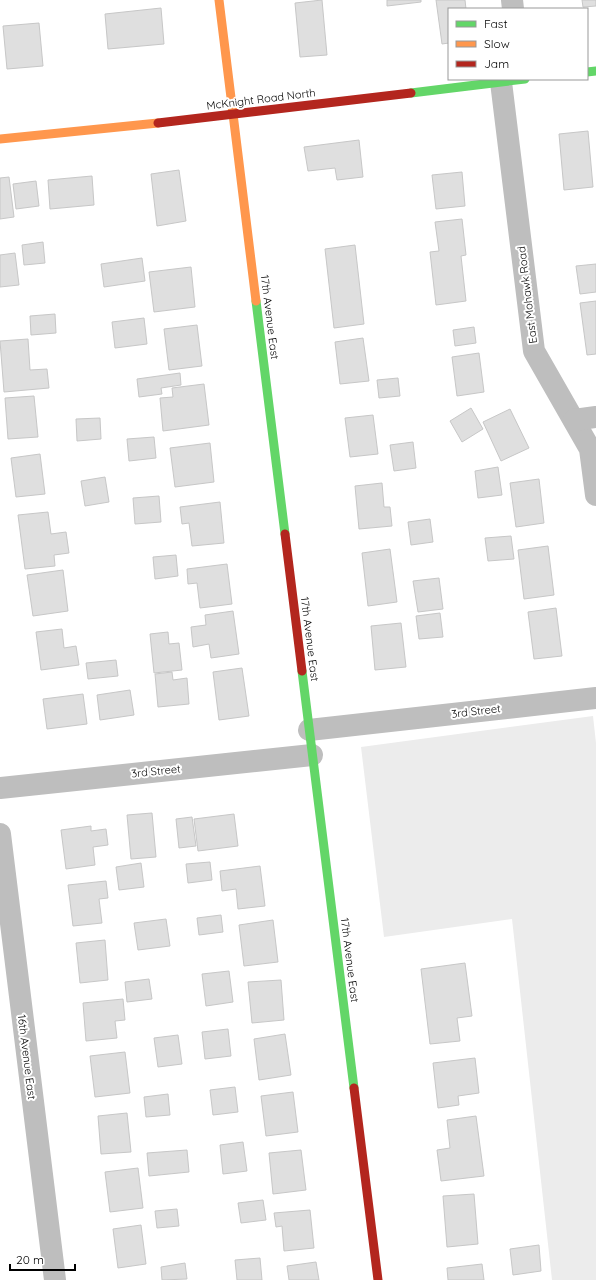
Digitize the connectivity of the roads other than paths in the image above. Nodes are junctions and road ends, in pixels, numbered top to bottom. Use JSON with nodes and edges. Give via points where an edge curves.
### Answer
{"nodes":[{"id":1,"x":219,"y":0,"type":"edge"},
{"id":2,"x":515,"y":80,"type":"edge"},
{"id":3,"x":232,"y":116,"type":"junction"},
{"id":4,"x":0,"y":139,"type":"edge"},
{"id":5,"x":596,"y":417,"type":"edge"},
{"id":6,"x":574,"y":420,"type":"junction"},
{"id":7,"x":596,"y":495,"type":"edge"},
{"id":8,"x":596,"y":698,"type":"edge"},
{"id":9,"x":309,"y":730,"type":"junction"},
{"id":10,"x":312,"y":754,"type":"junction"},
{"id":11,"x":0,"y":788,"type":"edge"},
{"id":12,"x":0,"y":834,"type":"edge"},
{"id":13,"x":55,"y":1280,"type":"edge"},
{"id":14,"x":378,"y":1280,"type":"edge"}],
"edges":[{"from":1,"to":3,"type":"street","name":"17th Avenue East"},
{"from":2,"to":3,"type":"street","name":"McKnight Road North"},
{"from":2,"to":6,"type":"street","name":"East Mohawk Road","via":[[534,351]]},
{"from":3,"to":4,"type":"street","name":"McKnight Road North"},
{"from":3,"to":9,"type":"street","name":"17th Avenue East"},
{"from":5,"to":6,"type":"street"},
{"from":6,"to":7,"type":"street","name":"East Mohawk Road","via":[[590,449]]},
{"from":8,"to":9,"type":"street","name":"3rd Street"},
{"from":9,"to":10,"type":"street","name":"17th Avenue East"},
{"from":10,"to":11,"type":"street","name":"3rd Street"},
{"from":10,"to":14,"type":"street","name":"17th Avenue East"},
{"from":12,"to":13,"type":"street","name":"16th Avenue East"}]}
